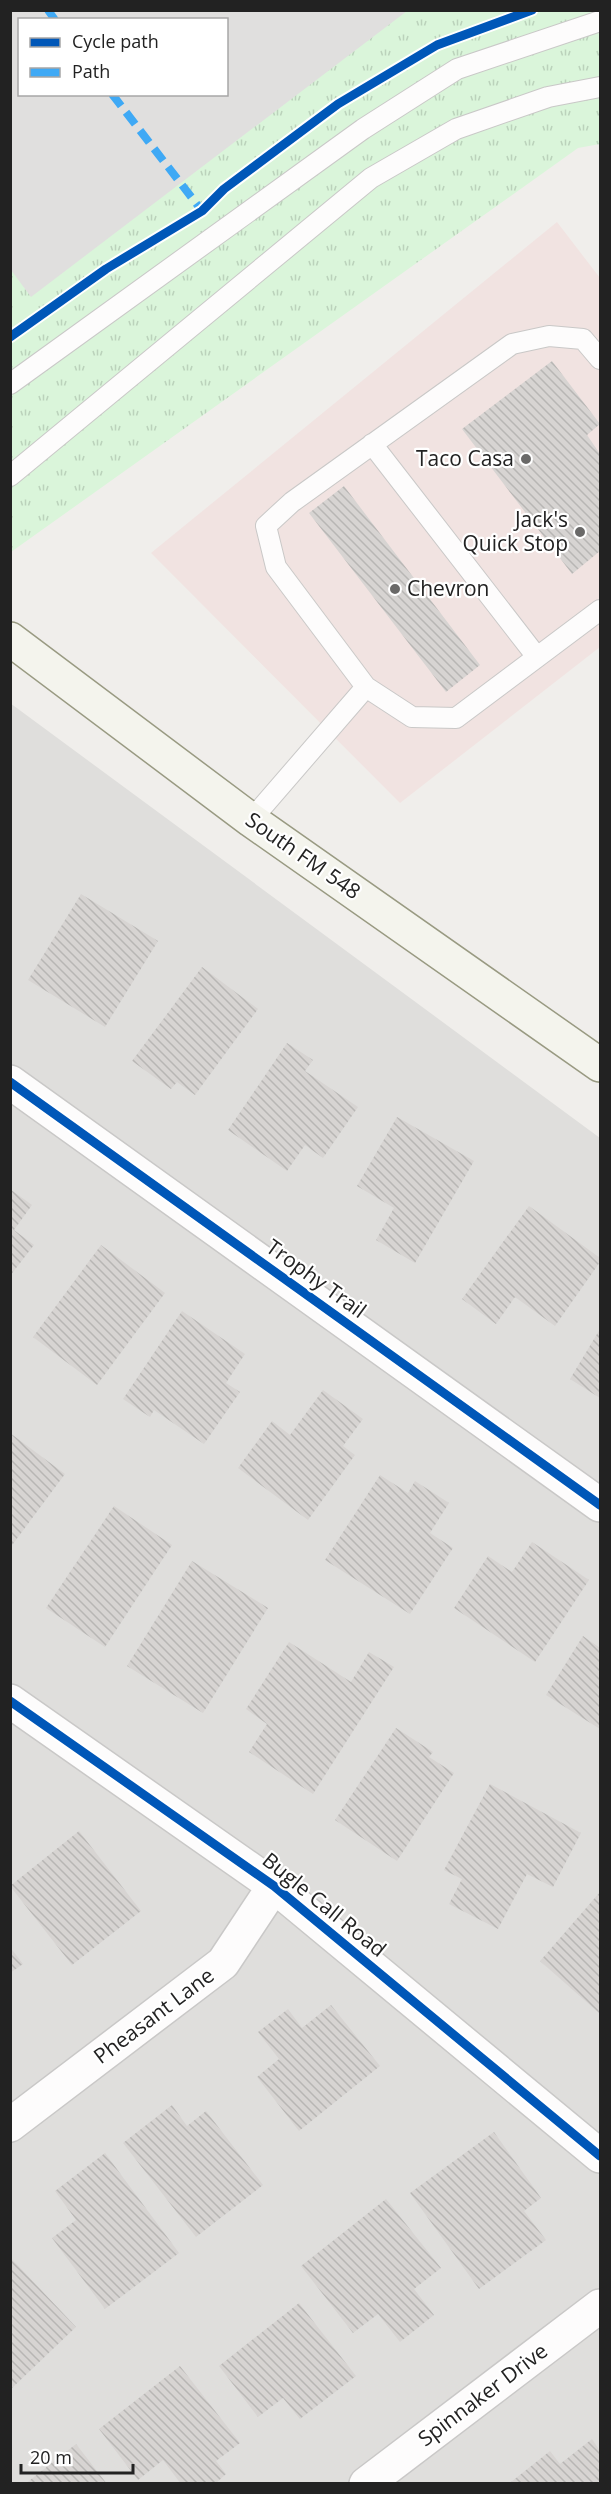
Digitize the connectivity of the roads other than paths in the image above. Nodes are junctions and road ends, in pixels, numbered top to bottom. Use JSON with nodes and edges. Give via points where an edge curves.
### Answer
{"nodes":[{"id":1,"x":600,"y":21,"type":"edge"},
{"id":2,"x":600,"y":87,"type":"edge"},
{"id":3,"x":600,"y":359,"type":"edge"},
{"id":4,"x":10,"y":384,"type":"edge"},
{"id":5,"x":372,"y":444,"type":"junction"},
{"id":6,"x":10,"y":476,"type":"edge"},
{"id":7,"x":600,"y":610,"type":"edge"},
{"id":8,"x":10,"y":639,"type":"edge"},
{"id":9,"x":537,"y":657,"type":"junction"},
{"id":10,"x":366,"y":687,"type":"junction"},
{"id":11,"x":251,"y":820,"type":"junction"},
{"id":12,"x":600,"y":1065,"type":"edge"},
{"id":13,"x":10,"y":1082,"type":"edge"},
{"id":14,"x":600,"y":1504,"type":"edge"},
{"id":15,"x":10,"y":1701,"type":"edge"},
{"id":16,"x":274,"y":1886,"type":"junction"},
{"id":17,"x":10,"y":2125,"type":"edge"},
{"id":18,"x":600,"y":2157,"type":"edge"},
{"id":19,"x":600,"y":2306,"type":"edge"},
{"id":20,"x":366,"y":2484,"type":"edge"}],
"edges":[{"from":1,"to":4,"type":"lane","via":[[457,69],[363,129]]},
{"from":2,"to":6,"type":"lane","via":[[548,97],[456,129],[371,178]]},
{"from":3,"to":5,"type":"lane","via":[[583,339],[549,336],[512,344]]},
{"from":5,"to":9,"type":"lane"},
{"from":5,"to":10,"type":"lane","via":[[292,502],[266,526],[276,567]]},
{"from":7,"to":9,"type":"lane"},
{"from":8,"to":11,"type":"main road","name":"South FM 548"},
{"from":9,"to":10,"type":"lane","via":[[456,718],[412,717]]},
{"from":10,"to":11,"type":"lane"},
{"from":11,"to":12,"type":"main road","name":"South FM 548"},
{"from":13,"to":14,"type":"street","name":"Trophy Trail"},
{"from":15,"to":16,"type":"street","name":"Bugle Call Road"},
{"from":16,"to":17,"type":"street","name":"Pheasant Lane","via":[[223,1963]]},
{"from":16,"to":18,"type":"street","name":"Bugle Call Road"},
{"from":19,"to":20,"type":"street","name":"Spinnaker Drive"}]}
